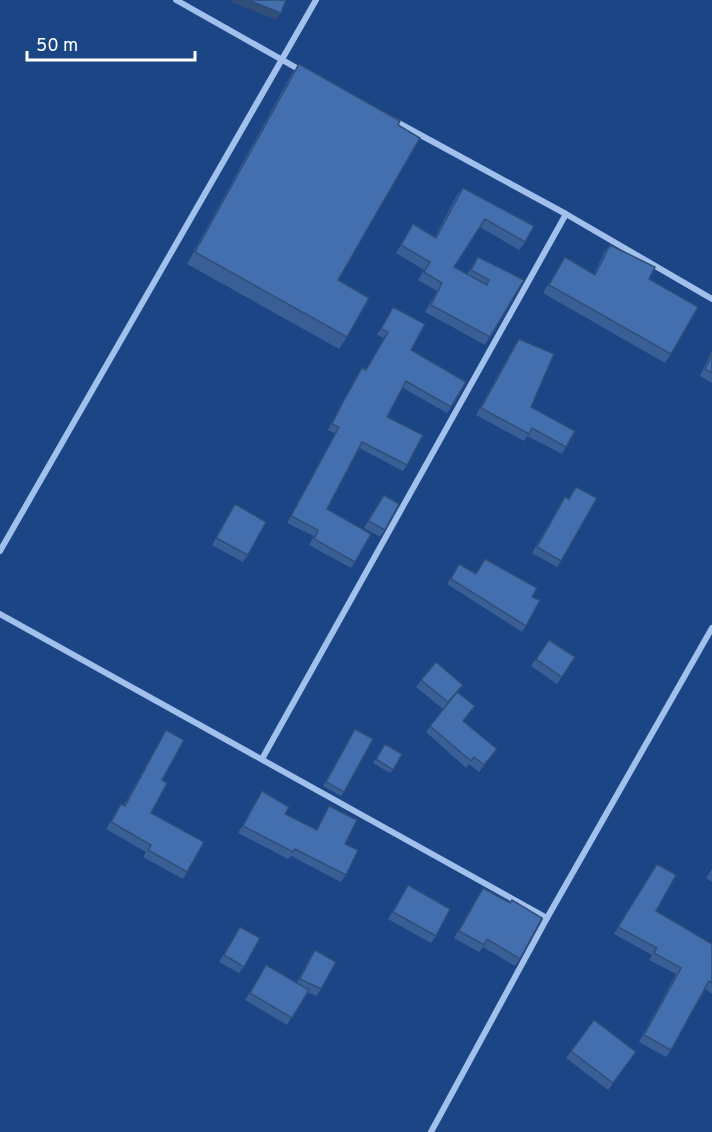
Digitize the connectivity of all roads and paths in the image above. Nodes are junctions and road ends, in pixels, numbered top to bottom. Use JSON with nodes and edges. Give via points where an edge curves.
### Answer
{"nodes":[{"id":1,"x":176,"y":0,"type":"edge"},
{"id":2,"x":316,"y":0,"type":"edge"},
{"id":3,"x":281,"y":60,"type":"junction"},
{"id":4,"x":313,"y":77,"type":"edge"},
{"id":5,"x":387,"y":117,"type":"edge"},
{"id":6,"x":566,"y":214,"type":"junction"},
{"id":7,"x":712,"y":299,"type":"edge"},
{"id":8,"x":0,"y":551,"type":"edge"},
{"id":9,"x":0,"y":614,"type":"edge"},
{"id":10,"x":712,"y":628,"type":"edge"},
{"id":11,"x":262,"y":759,"type":"junction"},
{"id":12,"x":547,"y":918,"type":"junction"},
{"id":13,"x":431,"y":1132,"type":"edge"}],
"edges":[{"from":1,"to":3,"type":"street"},
{"from":2,"to":3,"type":"street"},
{"from":3,"to":4,"type":"street"},
{"from":3,"to":8,"type":"street"},
{"from":5,"to":6,"type":"street"},
{"from":6,"to":7,"type":"street"},
{"from":6,"to":11,"type":"street"},
{"from":9,"to":11,"type":"street"},
{"from":10,"to":12,"type":"street"},
{"from":11,"to":12,"type":"street"},
{"from":12,"to":13,"type":"street"}]}
